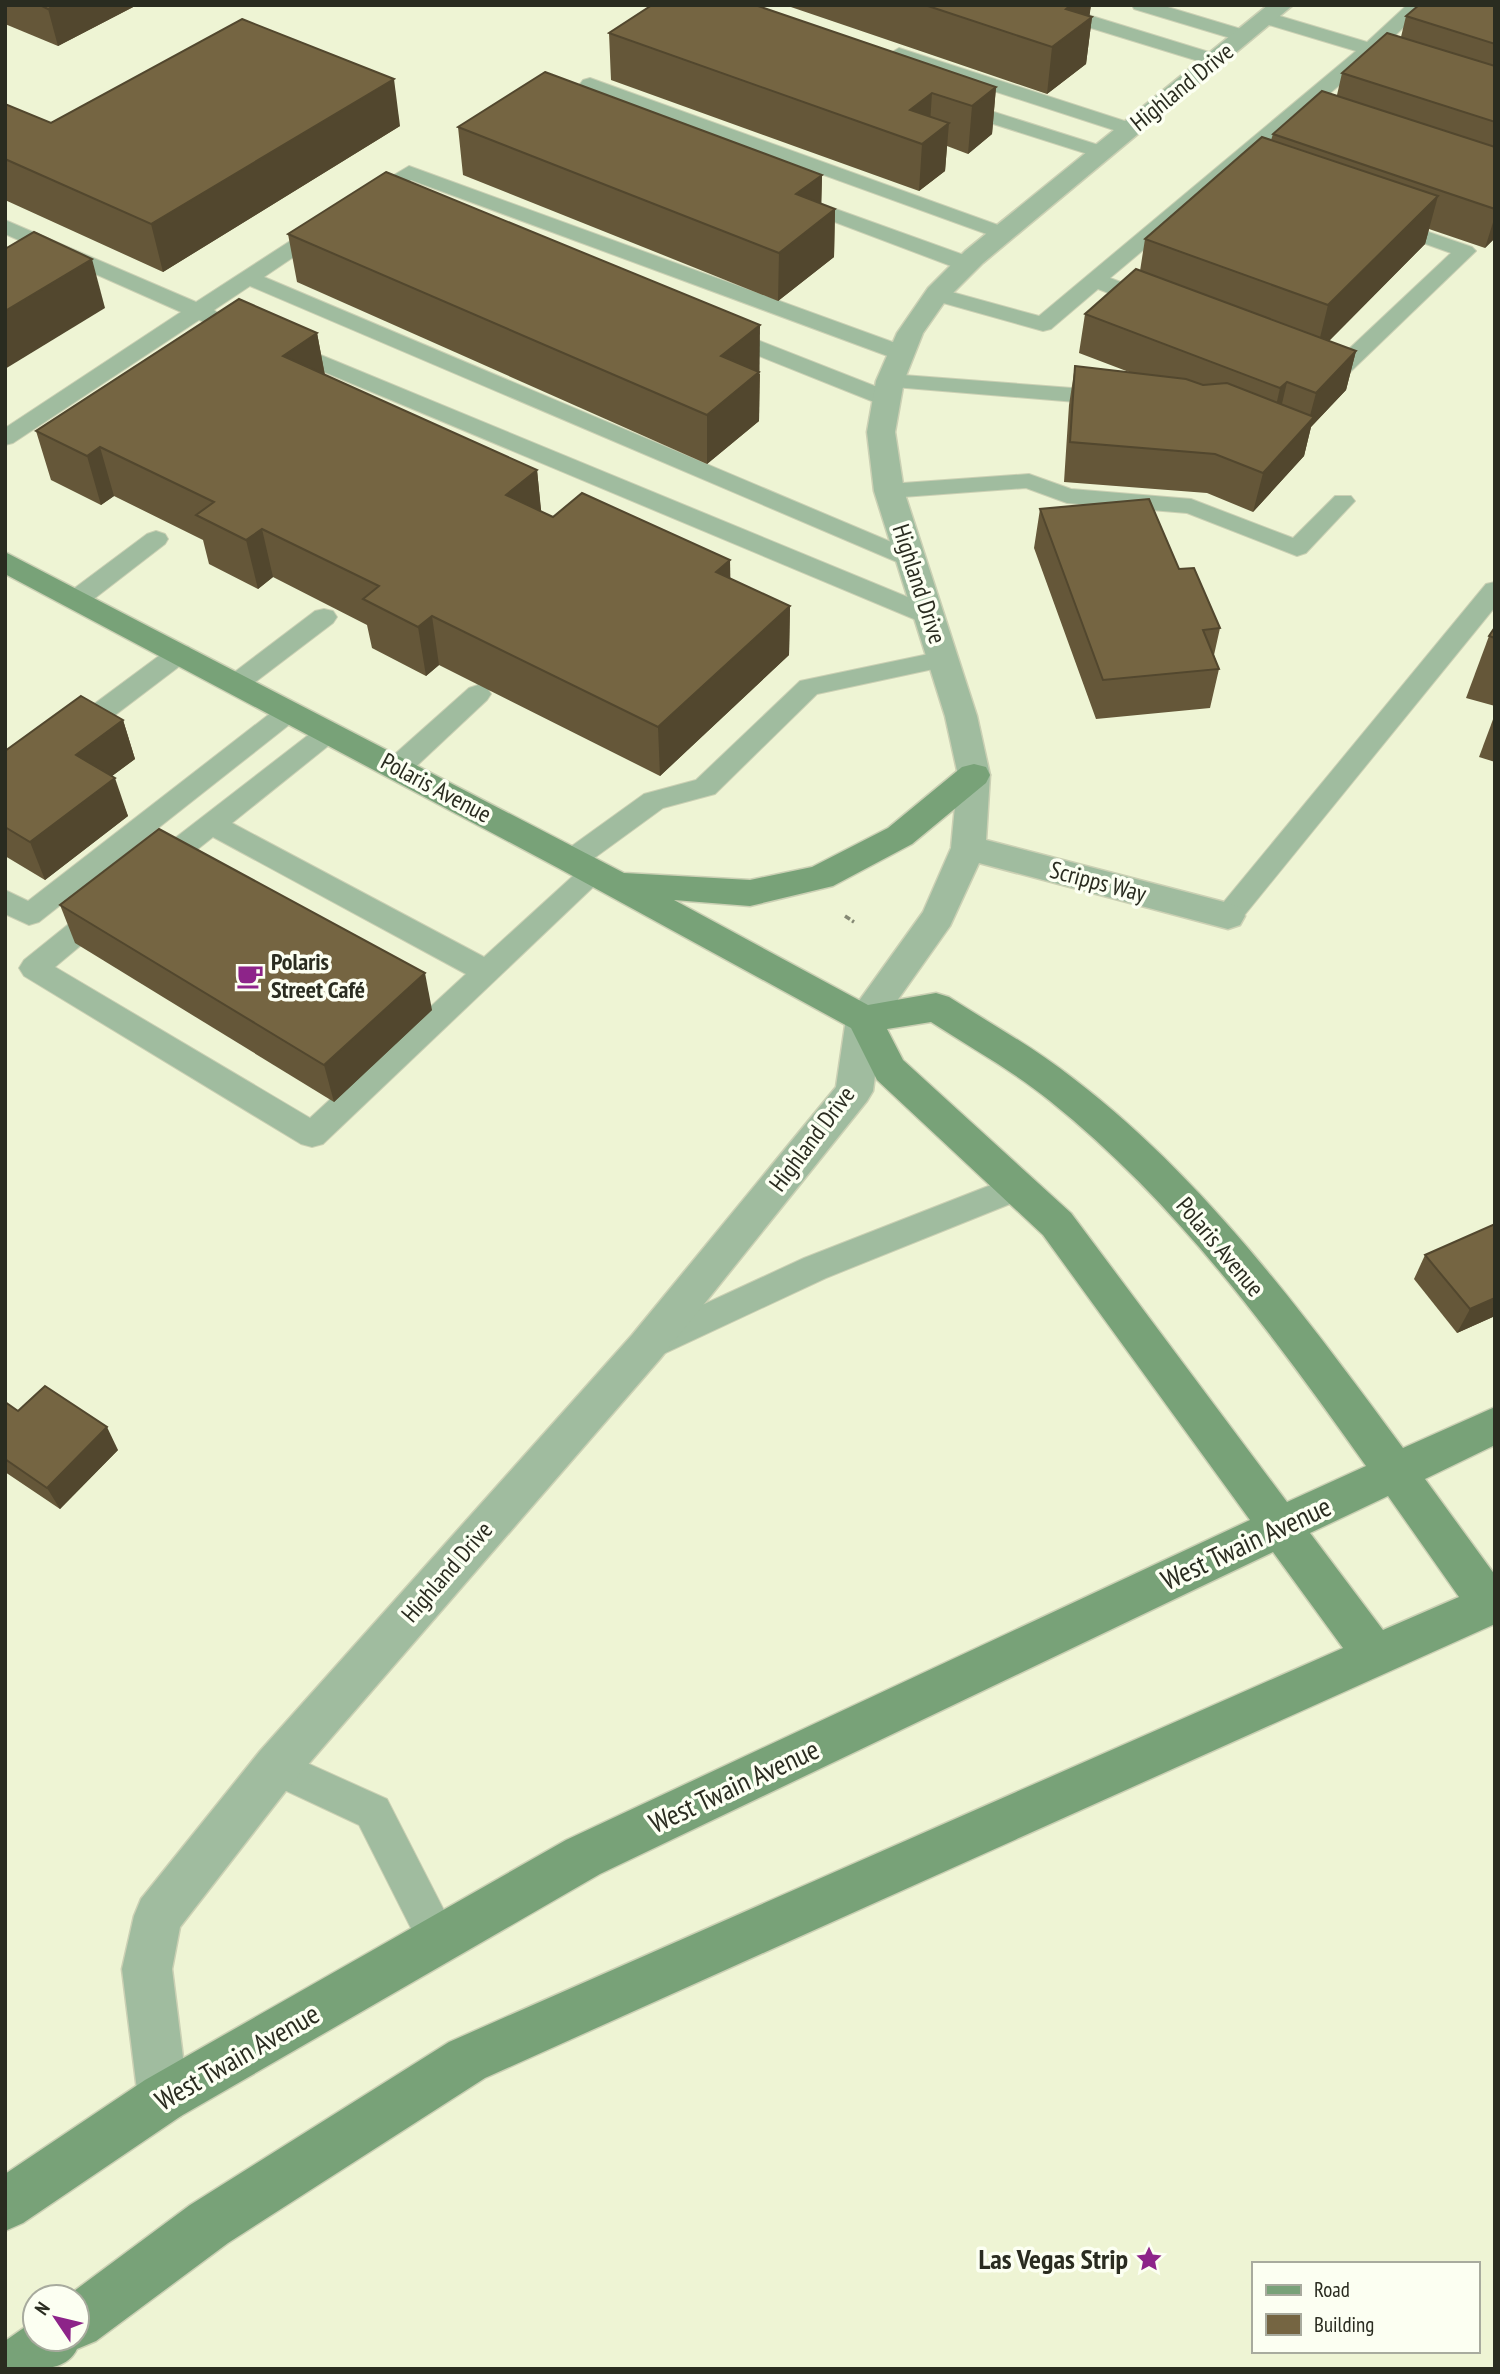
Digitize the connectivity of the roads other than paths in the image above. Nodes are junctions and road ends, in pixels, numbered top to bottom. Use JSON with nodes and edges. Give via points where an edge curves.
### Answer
{"nodes":[{"id":1,"x":1036,"y":5,"type":"edge"},
{"id":2,"x":1141,"y":5,"type":"edge"},
{"id":3,"x":1418,"y":5,"type":"edge"},
{"id":4,"x":1264,"y":20,"type":"edge"},
{"id":5,"x":877,"y":47,"type":"edge"},
{"id":6,"x":1370,"y":49,"type":"junction"},
{"id":7,"x":1215,"y":60,"type":"junction"},
{"id":8,"x":1407,"y":61,"type":"edge"},
{"id":9,"x":612,"y":70,"type":"dead end"},
{"id":10,"x":590,"y":84,"type":"junction"},
{"id":11,"x":570,"y":97,"type":"edge"},
{"id":12,"x":937,"y":100,"type":"edge"},
{"id":13,"x":1301,"y":107,"type":"junction"},
{"id":14,"x":1327,"y":115,"type":"edge"},
{"id":15,"x":1130,"y":129,"type":"junction"},
{"id":16,"x":1101,"y":152,"type":"junction"},
{"id":17,"x":1228,"y":167,"type":"junction"},
{"id":18,"x":460,"y":168,"type":"dead end"},
{"id":19,"x":1255,"y":177,"type":"edge"},
{"id":20,"x":437,"y":182,"type":"junction"},
{"id":21,"x":377,"y":192,"type":"junction"},
{"id":22,"x":779,"y":194,"type":"edge"},
{"id":23,"x":403,"y":203,"type":"edge"},
{"id":24,"x":1373,"y":218,"type":"edge"},
{"id":25,"x":5,"y":226,"type":"edge"},
{"id":26,"x":1002,"y":233,"type":"junction"},
{"id":27,"x":65,"y":252,"type":"junction"},
{"id":28,"x":967,"y":264,"type":"junction"},
{"id":29,"x":41,"y":266,"type":"edge"},
{"id":30,"x":249,"y":278,"type":"junction"},
{"id":31,"x":1095,"y":279,"type":"junction"},
{"id":32,"x":937,"y":294,"type":"junction"},
{"id":33,"x":1171,"y":309,"type":"edge"},
{"id":34,"x":198,"y":311,"type":"junction"},
{"id":35,"x":700,"y":324,"type":"edge"},
{"id":36,"x":236,"y":327,"type":"edge"},
{"id":37,"x":261,"y":337,"type":"edge"},
{"id":38,"x":1299,"y":357,"type":"edge"},
{"id":39,"x":892,"y":378,"type":"junction"},
{"id":40,"x":1135,"y":399,"type":"edge"},
{"id":41,"x":5,"y":438,"type":"edge"},
{"id":42,"x":889,"y":491,"type":"junction"},
{"id":43,"x":1343,"y":501,"type":"dead end"},
{"id":44,"x":156,"y":539,"type":"dead end"},
{"id":45,"x":913,"y":560,"type":"junction"},
{"id":46,"x":5,"y":561,"type":"edge"},
{"id":47,"x":1495,"y":590,"type":"edge"},
{"id":48,"x":78,"y":599,"type":"junction"},
{"id":49,"x":930,"y":616,"type":"junction"},
{"id":50,"x":324,"y":617,"type":"dead end"},
{"id":51,"x":180,"y":653,"type":"junction"},
{"id":52,"x":943,"y":660,"type":"junction"},
{"id":53,"x":237,"y":683,"type":"junction"},
{"id":54,"x":478,"y":694,"type":"dead end"},
{"id":55,"x":290,"y":711,"type":"junction"},
{"id":56,"x":329,"y":732,"type":"junction"},
{"id":57,"x":397,"y":768,"type":"junction"},
{"id":58,"x":975,"y":775,"type":"junction"},
{"id":59,"x":5,"y":784,"type":"edge"},
{"id":60,"x":210,"y":823,"type":"junction"},
{"id":61,"x":968,"y":848,"type":"junction"},
{"id":62,"x":594,"y":872,"type":"junction"},
{"id":63,"x":5,"y":900,"type":"edge"},
{"id":64,"x":1228,"y":916,"type":"joint"},
{"id":65,"x":487,"y":972,"type":"junction"},
{"id":66,"x":864,"y":1019,"type":"junction"},
{"id":67,"x":1019,"y":1187,"type":"junction"},
{"id":68,"x":646,"y":1347,"type":"junction"},
{"id":69,"x":1495,"y":1425,"type":"edge"},
{"id":70,"x":1394,"y":1473,"type":"junction"},
{"id":71,"x":1281,"y":1526,"type":"junction"},
{"id":72,"x":1492,"y":1603,"type":"edge"},
{"id":73,"x":1375,"y":1656,"type":"junction"},
{"id":74,"x":276,"y":1767,"type":"junction"},
{"id":75,"x":438,"y":1940,"type":"junction"},
{"id":76,"x":163,"y":2098,"type":"junction"},
{"id":77,"x":5,"y":2205,"type":"edge"},
{"id":78,"x":91,"y":2312,"type":"edge"},
{"id":79,"x":35,"y":2353,"type":"edge"},
{"id":80,"x":13,"y":2369,"type":"edge"}],
"edges":[{"from":1,"to":7,"type":"lane"},
{"from":2,"to":4,"type":"lane"},
{"from":3,"to":6,"type":"lane"},
{"from":4,"to":6,"type":"lane"},
{"from":4,"to":7,"type":"street","name":"Highland Drive"},
{"from":5,"to":15,"type":"lane"},
{"from":6,"to":8,"type":"lane"},
{"from":6,"to":13,"type":"lane"},
{"from":7,"to":15,"type":"street","name":"Highland Drive"},
{"from":9,"to":10,"type":"lane"},
{"from":10,"to":11,"type":"lane"},
{"from":10,"to":26,"type":"lane"},
{"from":12,"to":16,"type":"lane"},
{"from":13,"to":14,"type":"lane"},
{"from":13,"to":17,"type":"lane"},
{"from":15,"to":16,"type":"street","name":"Highland Drive"},
{"from":16,"to":26,"type":"street","name":"Highland Drive"},
{"from":17,"to":19,"type":"lane"},
{"from":17,"to":31,"type":"lane"},
{"from":18,"to":20,"type":"lane"},
{"from":20,"to":21,"type":"lane","via":[[409,172]]},
{"from":20,"to":39,"type":"lane"},
{"from":21,"to":23,"type":"lane"},
{"from":21,"to":30,"type":"lane"},
{"from":22,"to":28,"type":"lane"},
{"from":24,"to":38,"type":"lane","via":[[1465,251],[1337,372]]},
{"from":25,"to":27,"type":"lane"},
{"from":26,"to":28,"type":"street","name":"Highland Drive"},
{"from":27,"to":29,"type":"lane"},
{"from":27,"to":34,"type":"lane"},
{"from":28,"to":32,"type":"street","name":"Highland Drive"},
{"from":30,"to":34,"type":"lane"},
{"from":30,"to":45,"type":"lane"},
{"from":31,"to":32,"type":"lane","via":[[1042,324]]},
{"from":31,"to":33,"type":"lane"},
{"from":32,"to":39,"type":"street","name":"Highland Drive","via":[[909,332]]},
{"from":34,"to":36,"type":"lane"},
{"from":34,"to":41,"type":"lane"},
{"from":35,"to":39,"type":"lane"},
{"from":37,"to":49,"type":"lane"},
{"from":39,"to":40,"type":"lane"},
{"from":39,"to":42,"type":"street","name":"Highland Drive","via":[[881,432]]},
{"from":42,"to":43,"type":"lane","via":[[1029,481],[1067,496],[1191,506],[1297,548]]},
{"from":42,"to":45,"type":"street","name":"Highland Drive"},
{"from":44,"to":48,"type":"lane"},
{"from":45,"to":49,"type":"street","name":"Highland Drive"},
{"from":46,"to":48,"type":"street","name":"Polaris Avenue"},
{"from":47,"to":64,"type":"lane"},
{"from":48,"to":51,"type":"street","name":"Polaris Avenue"},
{"from":49,"to":52,"type":"street","name":"Highland Drive"},
{"from":50,"to":53,"type":"lane"},
{"from":51,"to":53,"type":"street","name":"Polaris Avenue"},
{"from":51,"to":59,"type":"lane"},
{"from":52,"to":58,"type":"street","name":"Highland Drive"},
{"from":52,"to":62,"type":"lane","via":[[809,687],[705,787],[654,801]]},
{"from":53,"to":55,"type":"street","name":"Polaris Avenue"},
{"from":54,"to":57,"type":"lane"},
{"from":55,"to":56,"type":"street","name":"Polaris Avenue"},
{"from":55,"to":63,"type":"lane","via":[[29,915]]},
{"from":56,"to":57,"type":"street","name":"Polaris Avenue"},
{"from":56,"to":60,"type":"lane"},
{"from":57,"to":62,"type":"street","name":"Polaris Avenue"},
{"from":58,"to":61,"type":"street","name":"Highland Drive"},
{"from":58,"to":62,"type":"street","via":[[900,836],[821,877],[750,893]]},
{"from":60,"to":65,"type":"lane"},
{"from":60,"to":65,"type":"lane","via":[[34,968],[312,1135]]},
{"from":61,"to":64,"type":"street","name":"Scripps Way"},
{"from":61,"to":66,"type":"street","name":"Highland Drive","via":[[938,917]]},
{"from":62,"to":65,"type":"lane"},
{"from":62,"to":66,"type":"street","name":"Polaris Avenue"},
{"from":66,"to":67,"type":"street","via":[[890,1070]]},
{"from":66,"to":68,"type":"street","name":"Highland Drive","via":[[854,1091]]},
{"from":66,"to":70,"type":"street","name":"Polaris Avenue","via":[[936,1007],[1075,1100],[1175,1193],[1294,1337]]},
{"from":67,"to":68,"type":"lane","via":[[815,1268]]},
{"from":67,"to":71,"type":"street","via":[[1057,1224]]},
{"from":68,"to":74,"type":"street","name":"Highland Drive"},
{"from":69,"to":70,"type":"street","name":"West Twain Avenue"},
{"from":70,"to":71,"type":"street","name":"West Twain Avenue"},
{"from":70,"to":72,"type":"street","name":"Polaris Avenue"},
{"from":71,"to":73,"type":"street"},
{"from":71,"to":75,"type":"street","name":"West Twain Avenue","via":[[583,1857]]},
{"from":72,"to":73,"type":"street"},
{"from":73,"to":78,"type":"street","via":[[467,2060],[209,2224]]},
{"from":74,"to":75,"type":"lane","via":[[373,1812]]},
{"from":74,"to":76,"type":"street","name":"Highland Drive","via":[[158,1916],[147,1969]]},
{"from":75,"to":76,"type":"street","name":"West Twain Avenue"},
{"from":76,"to":77,"type":"street","name":"West Twain Avenue"},
{"from":79,"to":80,"type":"street"}]}
